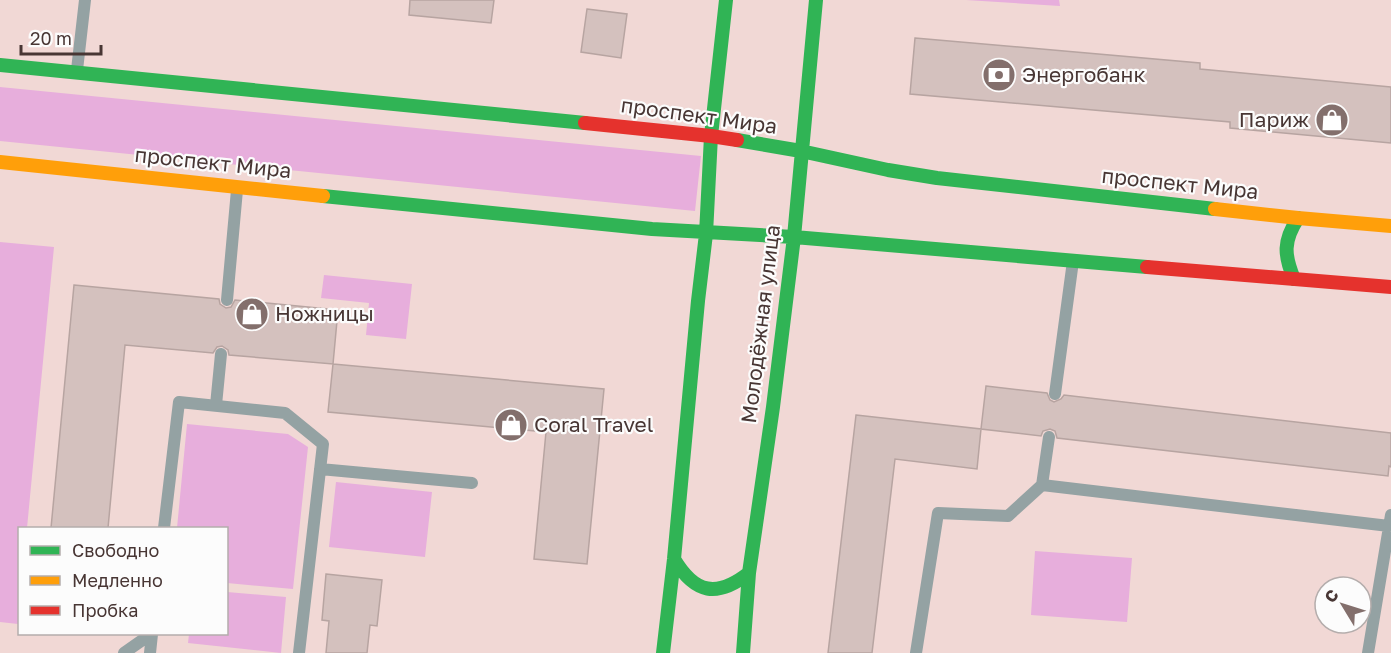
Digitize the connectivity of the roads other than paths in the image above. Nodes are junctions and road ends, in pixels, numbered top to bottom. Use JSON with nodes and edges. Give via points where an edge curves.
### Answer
{"nodes":[{"id":1,"x":85,"y":0,"type":"edge"},
{"id":2,"x":726,"y":0,"type":"edge"},
{"id":3,"x":816,"y":0,"type":"edge"},
{"id":4,"x":0,"y":65,"type":"edge"},
{"id":5,"x":77,"y":72,"type":"junction"},
{"id":6,"x":711,"y":136,"type":"junction"},
{"id":7,"x":801,"y":151,"type":"junction"},
{"id":8,"x":0,"y":162,"type":"edge"},
{"id":9,"x":237,"y":188,"type":"junction"},
{"id":10,"x":1298,"y":218,"type":"junction"},
{"id":11,"x":1391,"y":226,"type":"edge"},
{"id":12,"x":706,"y":234,"type":"junction"},
{"id":13,"x":794,"y":237,"type":"junction"},
{"id":14,"x":1073,"y":260,"type":"junction"},
{"id":15,"x":1294,"y":279,"type":"junction"},
{"id":16,"x":1391,"y":287,"type":"edge"},
{"id":17,"x":227,"y":300,"type":"dead end"},
{"id":18,"x":221,"y":354,"type":"dead end"},
{"id":19,"x":1055,"y":394,"type":"dead end"},
{"id":20,"x":216,"y":405,"type":"junction"},
{"id":21,"x":1049,"y":437,"type":"dead end"},
{"id":22,"x":320,"y":469,"type":"junction"},
{"id":23,"x":472,"y":483,"type":"dead end"},
{"id":24,"x":1042,"y":485,"type":"junction"},
{"id":25,"x":1390,"y":520,"type":"edge"},
{"id":26,"x":164,"y":527,"type":"edge"},
{"id":27,"x":674,"y":559,"type":"junction"},
{"id":28,"x":749,"y":573,"type":"junction"},
{"id":29,"x":148,"y":635,"type":"edge"},
{"id":30,"x":151,"y":635,"type":"edge"},
{"id":31,"x":124,"y":653,"type":"edge"},
{"id":32,"x":150,"y":653,"type":"edge"},
{"id":33,"x":299,"y":653,"type":"edge"},
{"id":34,"x":663,"y":653,"type":"edge"},
{"id":35,"x":743,"y":653,"type":"edge"},
{"id":36,"x":916,"y":653,"type":"edge"},
{"id":37,"x":1368,"y":653,"type":"edge"}],
"edges":[{"from":1,"to":5,"type":"lane"},
{"from":2,"to":6,"type":"main road"},
{"from":3,"to":7,"type":"main road","name":"Молодёжная улица"},
{"from":4,"to":5,"type":"main road","name":"проспект Мира"},
{"from":5,"to":6,"type":"main road","name":"проспект Мира"},
{"from":6,"to":7,"type":"main road","name":"проспект Мира"},
{"from":6,"to":12,"type":"main road"},
{"from":7,"to":10,"type":"main road","name":"проспект Мира","via":[[937,178]]},
{"from":7,"to":13,"type":"main road","name":"Молодёжная улица"},
{"from":8,"to":9,"type":"main road","name":"проспект Мира"},
{"from":9,"to":12,"type":"main road","name":"проспект Мира"},
{"from":9,"to":17,"type":"lane"},
{"from":10,"to":11,"type":"main road","name":"проспект Мира"},
{"from":10,"to":15,"type":"main road","via":[[1290,228],[1286,247]]},
{"from":12,"to":13,"type":"main road","name":"проспект Мира"},
{"from":12,"to":27,"type":"main road"},
{"from":13,"to":14,"type":"main road","name":"проспект Мира"},
{"from":13,"to":28,"type":"main road","name":"Молодёжная улица"},
{"from":14,"to":15,"type":"main road","name":"проспект Мира"},
{"from":14,"to":19,"type":"lane"},
{"from":15,"to":16,"type":"main road","name":"проспект Мира"},
{"from":18,"to":20,"type":"lane"},
{"from":20,"to":22,"type":"lane","via":[[285,413],[323,444]]},
{"from":20,"to":26,"type":"lane","via":[[179,402]]},
{"from":21,"to":24,"type":"lane"},
{"from":22,"to":23,"type":"lane"},
{"from":22,"to":33,"type":"lane"},
{"from":24,"to":25,"type":"lane"},
{"from":24,"to":36,"type":"lane","via":[[1008,516],[938,513]]},
{"from":25,"to":37,"type":"lane"},
{"from":27,"to":28,"type":"main road","via":[[689,581],[714,590],[728,588]]},
{"from":27,"to":34,"type":"main road"},
{"from":28,"to":35,"type":"main road","name":"Молодёжная улица"},
{"from":29,"to":31,"type":"lane"},
{"from":30,"to":32,"type":"lane"}]}
